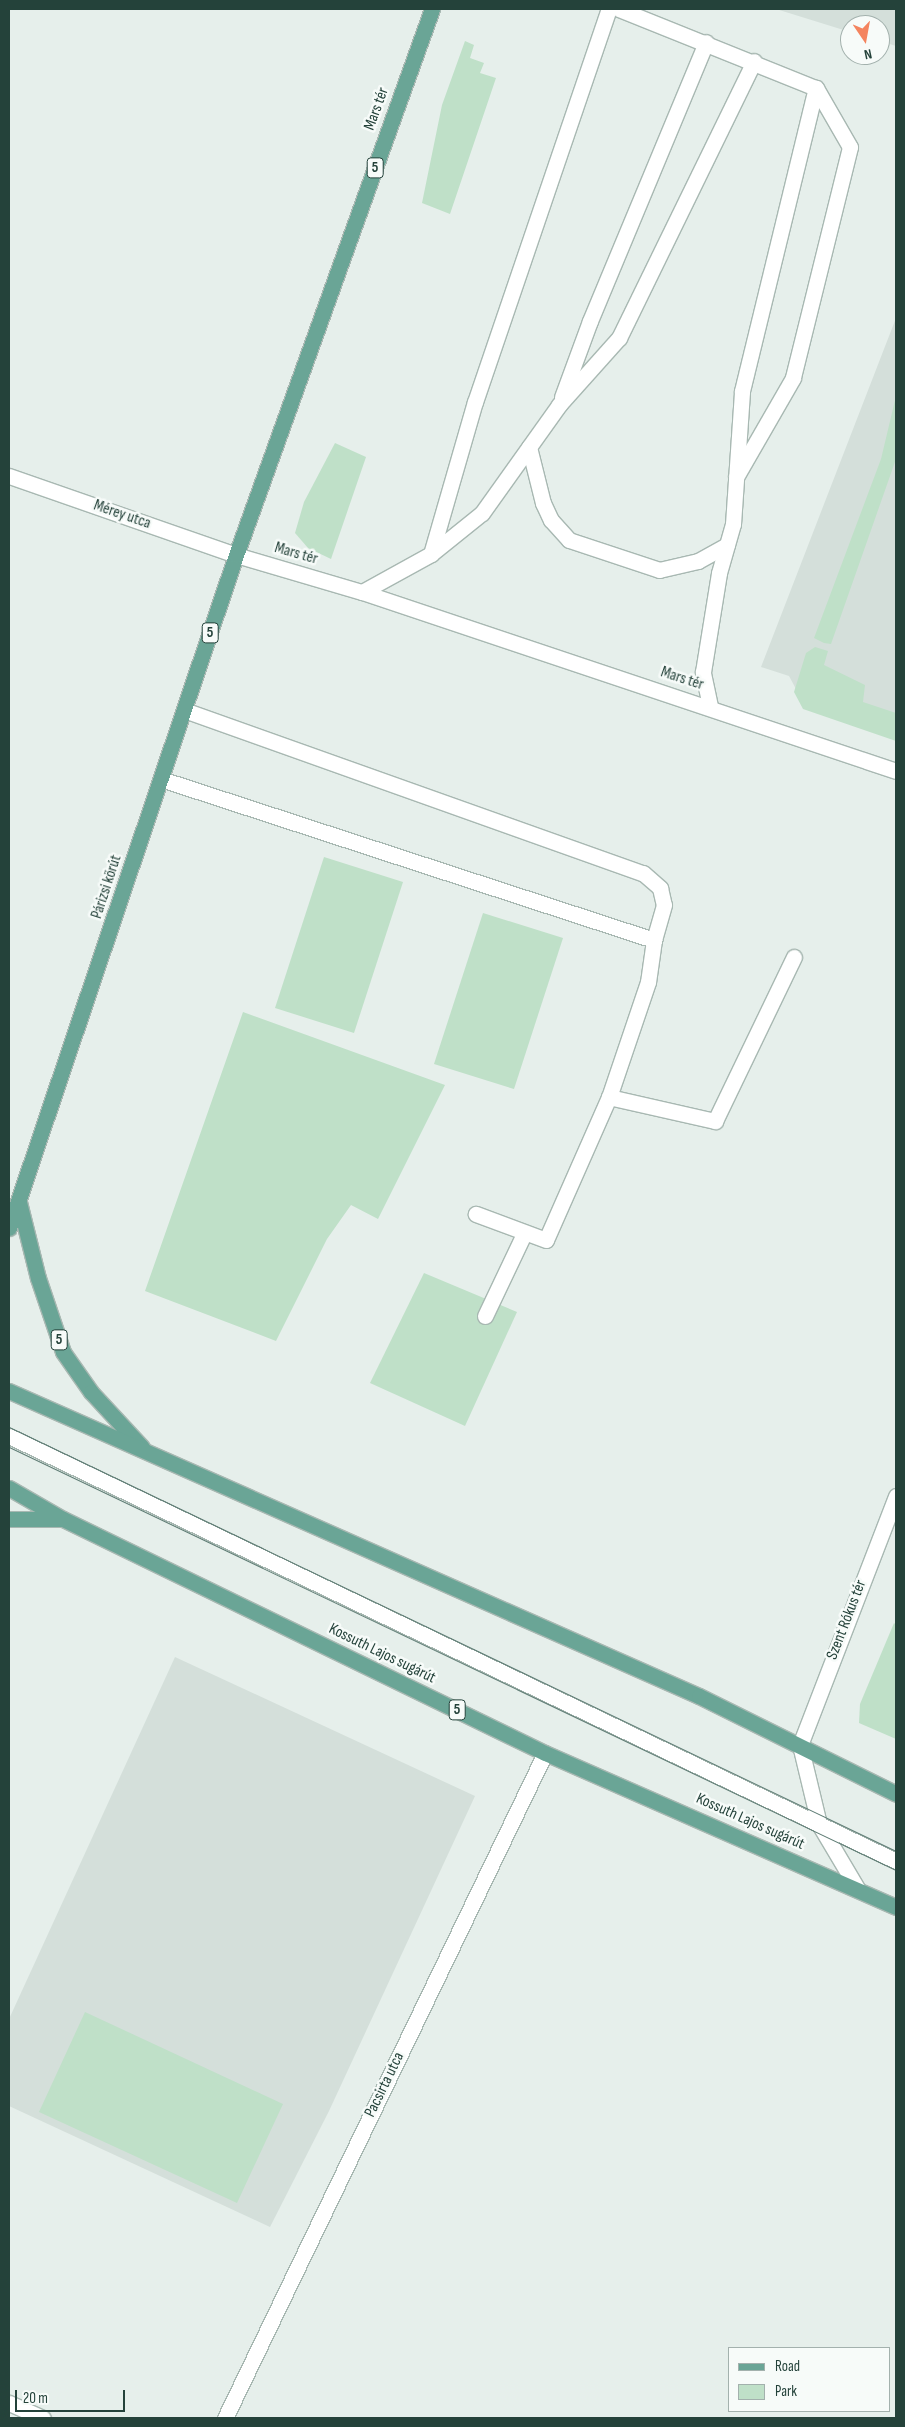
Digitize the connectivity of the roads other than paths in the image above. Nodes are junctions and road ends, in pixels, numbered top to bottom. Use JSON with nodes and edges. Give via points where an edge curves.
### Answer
{"nodes":[{"id":1,"x":432,"y":9,"type":"edge"},
{"id":2,"x":609,"y":9,"type":"edge"},
{"id":3,"x":619,"y":9,"type":"edge"},
{"id":4,"x":706,"y":42,"type":"junction"},
{"id":5,"x":754,"y":61,"type":"junction"},
{"id":6,"x":816,"y":88,"type":"junction"},
{"id":7,"x":560,"y":405,"type":"junction"},
{"id":8,"x":529,"y":447,"type":"junction"},
{"id":9,"x":9,"y":476,"type":"edge"},
{"id":10,"x":736,"y":478,"type":"junction"},
{"id":11,"x":727,"y":545,"type":"junction"},
{"id":12,"x":430,"y":554,"type":"junction"},
{"id":13,"x":236,"y":555,"type":"junction"},
{"id":14,"x":362,"y":592,"type":"junction"},
{"id":15,"x":710,"y":706,"type":"junction"},
{"id":16,"x":184,"y":710,"type":"junction"},
{"id":17,"x":896,"y":771,"type":"edge"},
{"id":18,"x":161,"y":778,"type":"junction"},
{"id":19,"x":654,"y":940,"type":"junction"},
{"id":20,"x":794,"y":957,"type":"dead end"},
{"id":21,"x":609,"y":1097,"type":"junction"},
{"id":22,"x":19,"y":1202,"type":"junction"},
{"id":23,"x":476,"y":1214,"type":"dead end"},
{"id":24,"x":9,"y":1228,"type":"edge"},
{"id":25,"x":524,"y":1234,"type":"junction"},
{"id":26,"x":485,"y":1316,"type":"dead end"},
{"id":27,"x":9,"y":1391,"type":"edge"},
{"id":28,"x":9,"y":1436,"type":"edge"},
{"id":29,"x":147,"y":1453,"type":"junction"},
{"id":30,"x":9,"y":1488,"type":"edge"},
{"id":31,"x":896,"y":1496,"type":"edge"},
{"id":32,"x":9,"y":1519,"type":"edge"},
{"id":33,"x":63,"y":1519,"type":"junction"},
{"id":34,"x":800,"y":1745,"type":"junction"},
{"id":35,"x":545,"y":1753,"type":"junction"},
{"id":36,"x":896,"y":1794,"type":"edge"},
{"id":37,"x":820,"y":1824,"type":"junction"},
{"id":38,"x":896,"y":1861,"type":"edge"},
{"id":39,"x":857,"y":1888,"type":"junction"},
{"id":40,"x":896,"y":1907,"type":"edge"},
{"id":41,"x":9,"y":2403,"type":"edge"},
{"id":42,"x":43,"y":2418,"type":"edge"},
{"id":43,"x":225,"y":2418,"type":"edge"}],
"edges":[{"from":1,"to":13,"type":"main road","name":"Mars tér","number":"5"},
{"from":2,"to":12,"type":"street","via":[[475,402]]},
{"from":3,"to":4,"type":"street"},
{"from":4,"to":5,"type":"street"},
{"from":4,"to":7,"type":"street","via":[[590,321]]},
{"from":5,"to":6,"type":"street"},
{"from":5,"to":7,"type":"street","via":[[619,338]]},
{"from":6,"to":10,"type":"street","via":[[742,391]]},
{"from":6,"to":10,"type":"street","via":[[850,147],[793,378]]},
{"from":7,"to":8,"type":"street"},
{"from":8,"to":11,"type":"street","via":[[544,504],[551,520],[569,540],[659,570],[698,561]]},
{"from":8,"to":12,"type":"street","via":[[482,513]]},
{"from":9,"to":13,"type":"street","name":"Mérey utca"},
{"from":10,"to":11,"type":"street","via":[[734,524]]},
{"from":11,"to":15,"type":"street","via":[[719,572],[703,672]]},
{"from":12,"to":14,"type":"street"},
{"from":13,"to":14,"type":"street","name":"Mars tér"},
{"from":13,"to":16,"type":"main road","name":"Párizsi körút","number":"5"},
{"from":14,"to":15,"type":"street","name":"Mars tér"},
{"from":15,"to":17,"type":"street","name":"Mars tér"},
{"from":16,"to":18,"type":"main road","name":"Párizsi körút","number":"5"},
{"from":16,"to":19,"type":"street","via":[[643,873],[660,888],[664,905]]},
{"from":18,"to":19,"type":"street"},
{"from":18,"to":22,"type":"main road","name":"Párizsi körút","number":"5"},
{"from":19,"to":21,"type":"street","via":[[648,982]]},
{"from":20,"to":21,"type":"street","via":[[715,1121]]},
{"from":21,"to":25,"type":"street","via":[[546,1240]]},
{"from":22,"to":24,"type":"main road","name":"Párizsi körút","number":"5"},
{"from":22,"to":29,"type":"main road","number":"5","via":[[38,1278],[63,1352],[91,1392]]},
{"from":23,"to":25,"type":"street"},
{"from":25,"to":26,"type":"street"},
{"from":27,"to":29,"type":"main road","number":"5"},
{"from":28,"to":37,"type":"street"},
{"from":29,"to":34,"type":"main road","number":"5","via":[[699,1696]]},
{"from":30,"to":33,"type":"main road","name":"Kossuth Lajos sugárút","number":"5"},
{"from":31,"to":34,"type":"street","name":"Szent Rókus tér"},
{"from":32,"to":33,"type":"main road"},
{"from":33,"to":35,"type":"main road","name":"Kossuth Lajos sugárút","number":"5"},
{"from":34,"to":36,"type":"main road","number":"5"},
{"from":34,"to":37,"type":"street","name":"Kossuth Lajos sugárút"},
{"from":35,"to":39,"type":"main road","name":"Kossuth Lajos sugárút","number":"5"},
{"from":35,"to":43,"type":"street","name":"Pacsirta utca"},
{"from":37,"to":38,"type":"street"},
{"from":37,"to":39,"type":"street","name":"Kossuth Lajos sugárút"},
{"from":39,"to":40,"type":"main road","name":"Kossuth Lajos sugárút","number":"5"},
{"from":41,"to":42,"type":"street"}]}
